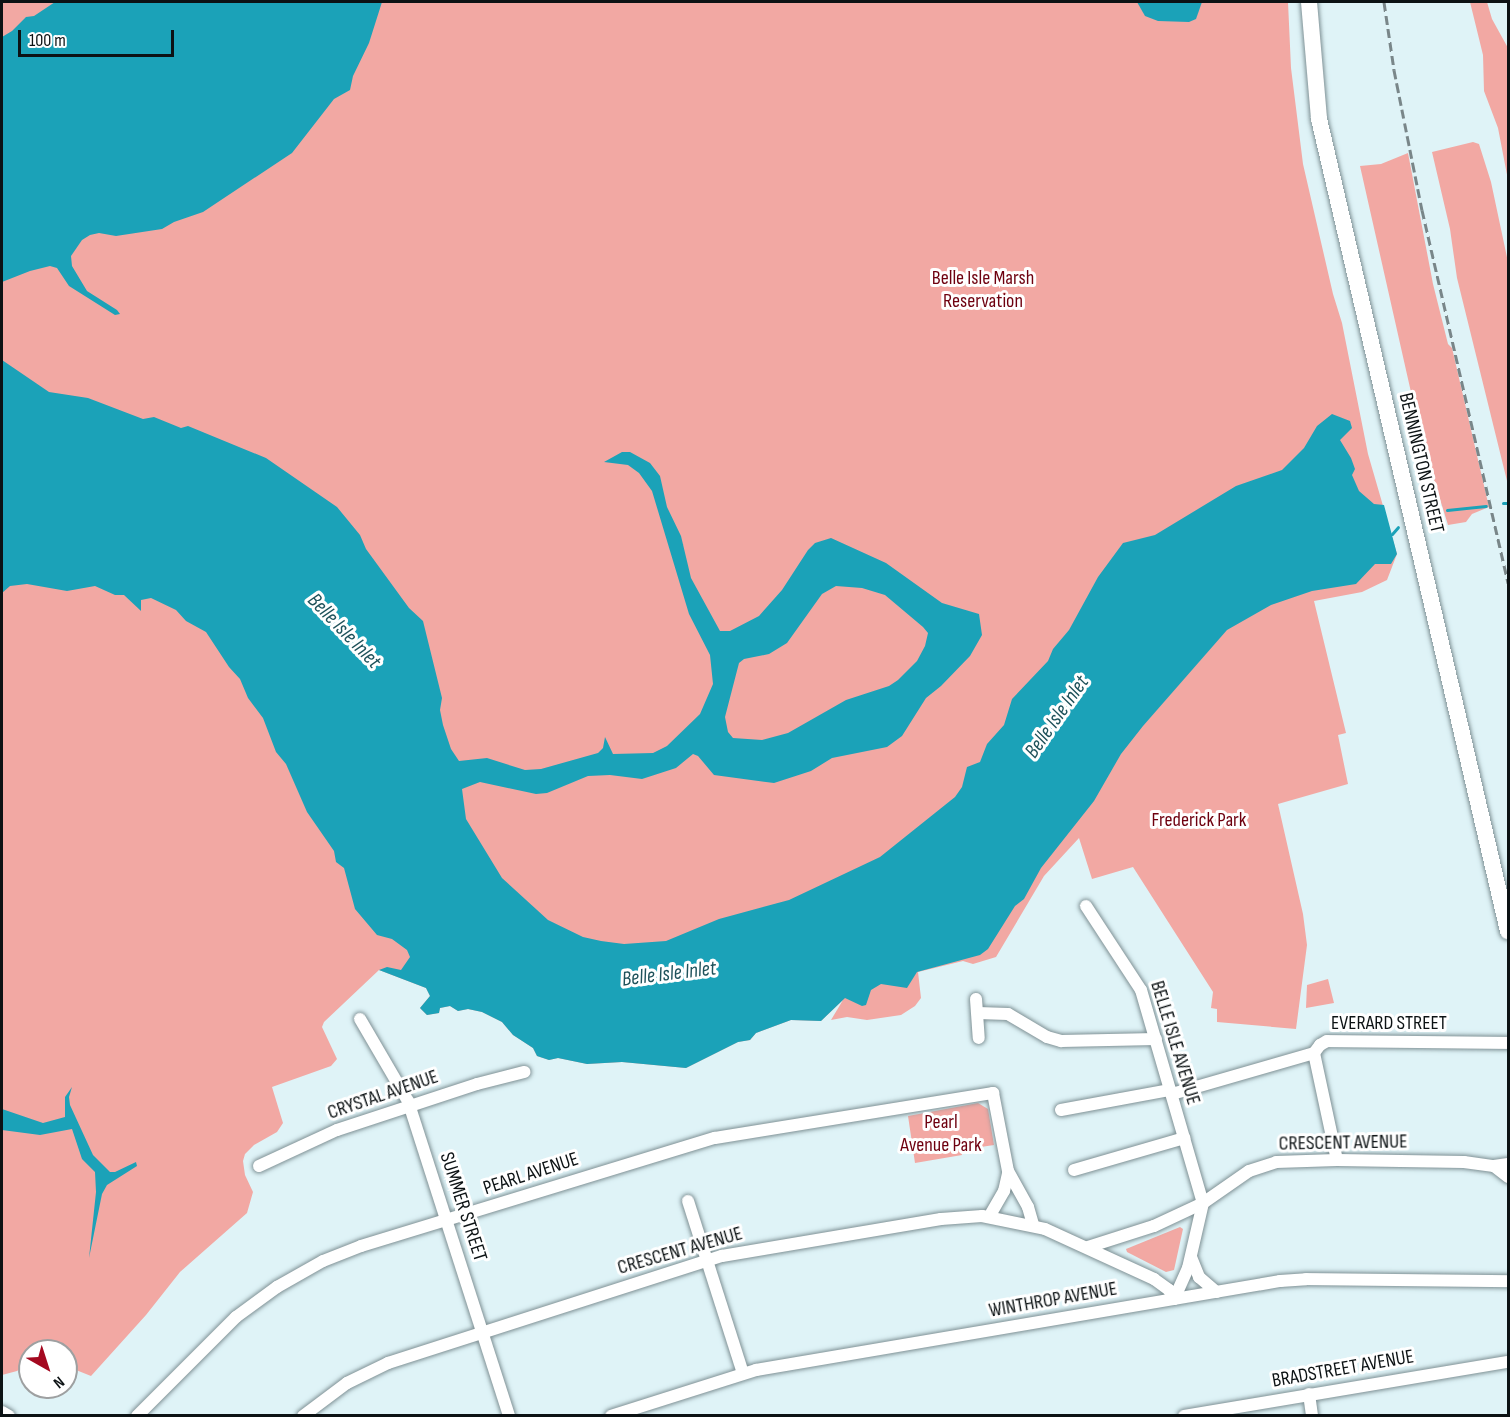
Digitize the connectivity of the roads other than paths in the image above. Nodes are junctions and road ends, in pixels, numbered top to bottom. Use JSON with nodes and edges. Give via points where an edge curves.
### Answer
{"nodes":[{"id":1,"x":1309,"y":2,"type":"edge"},
{"id":2,"x":1086,"y":906,"type":"dead end"},
{"id":3,"x":1509,"y":932,"type":"edge"},
{"id":4,"x":976,"y":999,"type":"dead end"},
{"id":5,"x":978,"y":1013,"type":"junction"},
{"id":6,"x":360,"y":1018,"type":"dead end"},
{"id":7,"x":979,"y":1038,"type":"dead end"},
{"id":8,"x":1156,"y":1040,"type":"junction"},
{"id":9,"x":1509,"y":1043,"type":"edge"},
{"id":10,"x":1314,"y":1053,"type":"junction"},
{"id":11,"x":524,"y":1072,"type":"dead end"},
{"id":12,"x":1171,"y":1092,"type":"junction"},
{"id":13,"x":410,"y":1106,"type":"junction"},
{"id":14,"x":1061,"y":1110,"type":"dead end"},
{"id":15,"x":1184,"y":1138,"type":"junction"},
{"id":16,"x":1337,"y":1160,"type":"junction"},
{"id":17,"x":1509,"y":1164,"type":"edge"},
{"id":18,"x":259,"y":1166,"type":"dead end"},
{"id":19,"x":1494,"y":1166,"type":"junction"},
{"id":20,"x":1074,"y":1170,"type":"dead end"},
{"id":21,"x":1008,"y":1171,"type":"junction"},
{"id":22,"x":1509,"y":1177,"type":"edge"},
{"id":23,"x":688,"y":1201,"type":"dead end"},
{"id":24,"x":1203,"y":1203,"type":"junction"},
{"id":25,"x":989,"y":1216,"type":"junction"},
{"id":26,"x":447,"y":1222,"type":"junction"},
{"id":27,"x":1034,"y":1225,"type":"junction"},
{"id":28,"x":1088,"y":1247,"type":"junction"},
{"id":29,"x":1191,"y":1256,"type":"junction"},
{"id":30,"x":707,"y":1261,"type":"junction"},
{"id":31,"x":1509,"y":1281,"type":"edge"},
{"id":32,"x":1216,"y":1292,"type":"junction"},
{"id":33,"x":1174,"y":1299,"type":"junction"},
{"id":34,"x":483,"y":1332,"type":"junction"},
{"id":35,"x":1509,"y":1362,"type":"edge"},
{"id":36,"x":743,"y":1373,"type":"junction"},
{"id":37,"x":1309,"y":1394,"type":"junction"},
{"id":38,"x":2,"y":1412,"type":"edge"},
{"id":39,"x":9,"y":1416,"type":"edge"},
{"id":40,"x":137,"y":1416,"type":"edge"},
{"id":41,"x":303,"y":1416,"type":"edge"},
{"id":42,"x":509,"y":1416,"type":"edge"},
{"id":43,"x":611,"y":1416,"type":"edge"},
{"id":44,"x":1184,"y":1416,"type":"edge"},
{"id":45,"x":1312,"y":1416,"type":"edge"}],
"edges":[{"from":1,"to":3,"type":"main road","name":"BENNINGTON STREET","via":[[1319,119]]},
{"from":2,"to":8,"type":"street","name":"BELLE ISLE AVENUE","via":[[1139,985]]},
{"from":4,"to":5,"type":"street"},
{"from":5,"to":7,"type":"street"},
{"from":5,"to":8,"type":"street","via":[[1008,1014],[1061,1041]]},
{"from":6,"to":13,"type":"street","name":"SUMMER STREET"},
{"from":8,"to":12,"type":"street","name":"BELLE ISLE AVENUE"},
{"from":9,"to":10,"type":"street","name":"EVERARD STREET","via":[[1327,1041]]},
{"from":10,"to":12,"type":"street","name":"EVERARD STREET"},
{"from":10,"to":16,"type":"street"},
{"from":11,"to":13,"type":"street","name":"CRYSTAL AVENUE"},
{"from":12,"to":14,"type":"street","name":"EVERARD STREET"},
{"from":12,"to":15,"type":"street","name":"BELLE ISLE AVENUE"},
{"from":13,"to":18,"type":"street","name":"CRYSTAL AVENUE","via":[[330,1133]]},
{"from":13,"to":26,"type":"street","name":"SUMMER STREET"},
{"from":15,"to":20,"type":"street"},
{"from":15,"to":24,"type":"street","name":"BELLE ISLE AVENUE"},
{"from":16,"to":19,"type":"street","name":"CRESCENT AVENUE"},
{"from":16,"to":24,"type":"street","name":"CRESCENT AVENUE","via":[[1267,1164],[1242,1175]]},
{"from":17,"to":19,"type":"street","name":"CRESCENT AVENUE"},
{"from":19,"to":22,"type":"street","name":"CRESCENT AVENUE"},
{"from":21,"to":25,"type":"street","via":[[1004,1191]]},
{"from":21,"to":26,"type":"street","name":"PEARL AVENUE","via":[[993,1093],[703,1141]]},
{"from":21,"to":27,"type":"street"},
{"from":23,"to":30,"type":"street"},
{"from":24,"to":28,"type":"street","name":"CRESCENT AVENUE","via":[[1136,1234]]},
{"from":24,"to":29,"type":"street"},
{"from":25,"to":27,"type":"street","name":"CRESCENT AVENUE"},
{"from":25,"to":30,"type":"street","name":"CRESCENT AVENUE","via":[[941,1219]]},
{"from":26,"to":34,"type":"street","name":"SUMMER STREET"},
{"from":26,"to":40,"type":"street","name":"PEARL AVENUE","via":[[351,1250],[286,1281],[227,1325]]},
{"from":27,"to":28,"type":"street","name":"CRESCENT AVENUE"},
{"from":28,"to":33,"type":"street","name":"CRESCENT AVENUE","via":[[1158,1281]]},
{"from":29,"to":32,"type":"street","via":[[1199,1277]]},
{"from":29,"to":33,"type":"street"},
{"from":30,"to":34,"type":"street","name":"CRESCENT AVENUE"},
{"from":30,"to":36,"type":"street"},
{"from":31,"to":32,"type":"street","name":"WINTHROP AVENUE","via":[[1297,1279]]},
{"from":32,"to":33,"type":"street","name":"WINTHROP AVENUE"},
{"from":33,"to":36,"type":"street","name":"WINTHROP AVENUE"},
{"from":34,"to":41,"type":"street","name":"CRESCENT AVENUE","via":[[374,1369],[328,1395]]},
{"from":34,"to":42,"type":"street","name":"SUMMER STREET"},
{"from":35,"to":37,"type":"street","name":"BRADSTREET AVENUE"},
{"from":36,"to":43,"type":"street","name":"WINTHROP AVENUE"},
{"from":37,"to":44,"type":"street","name":"BRADSTREET AVENUE"},
{"from":37,"to":45,"type":"street"},
{"from":38,"to":39,"type":"street"}]}
